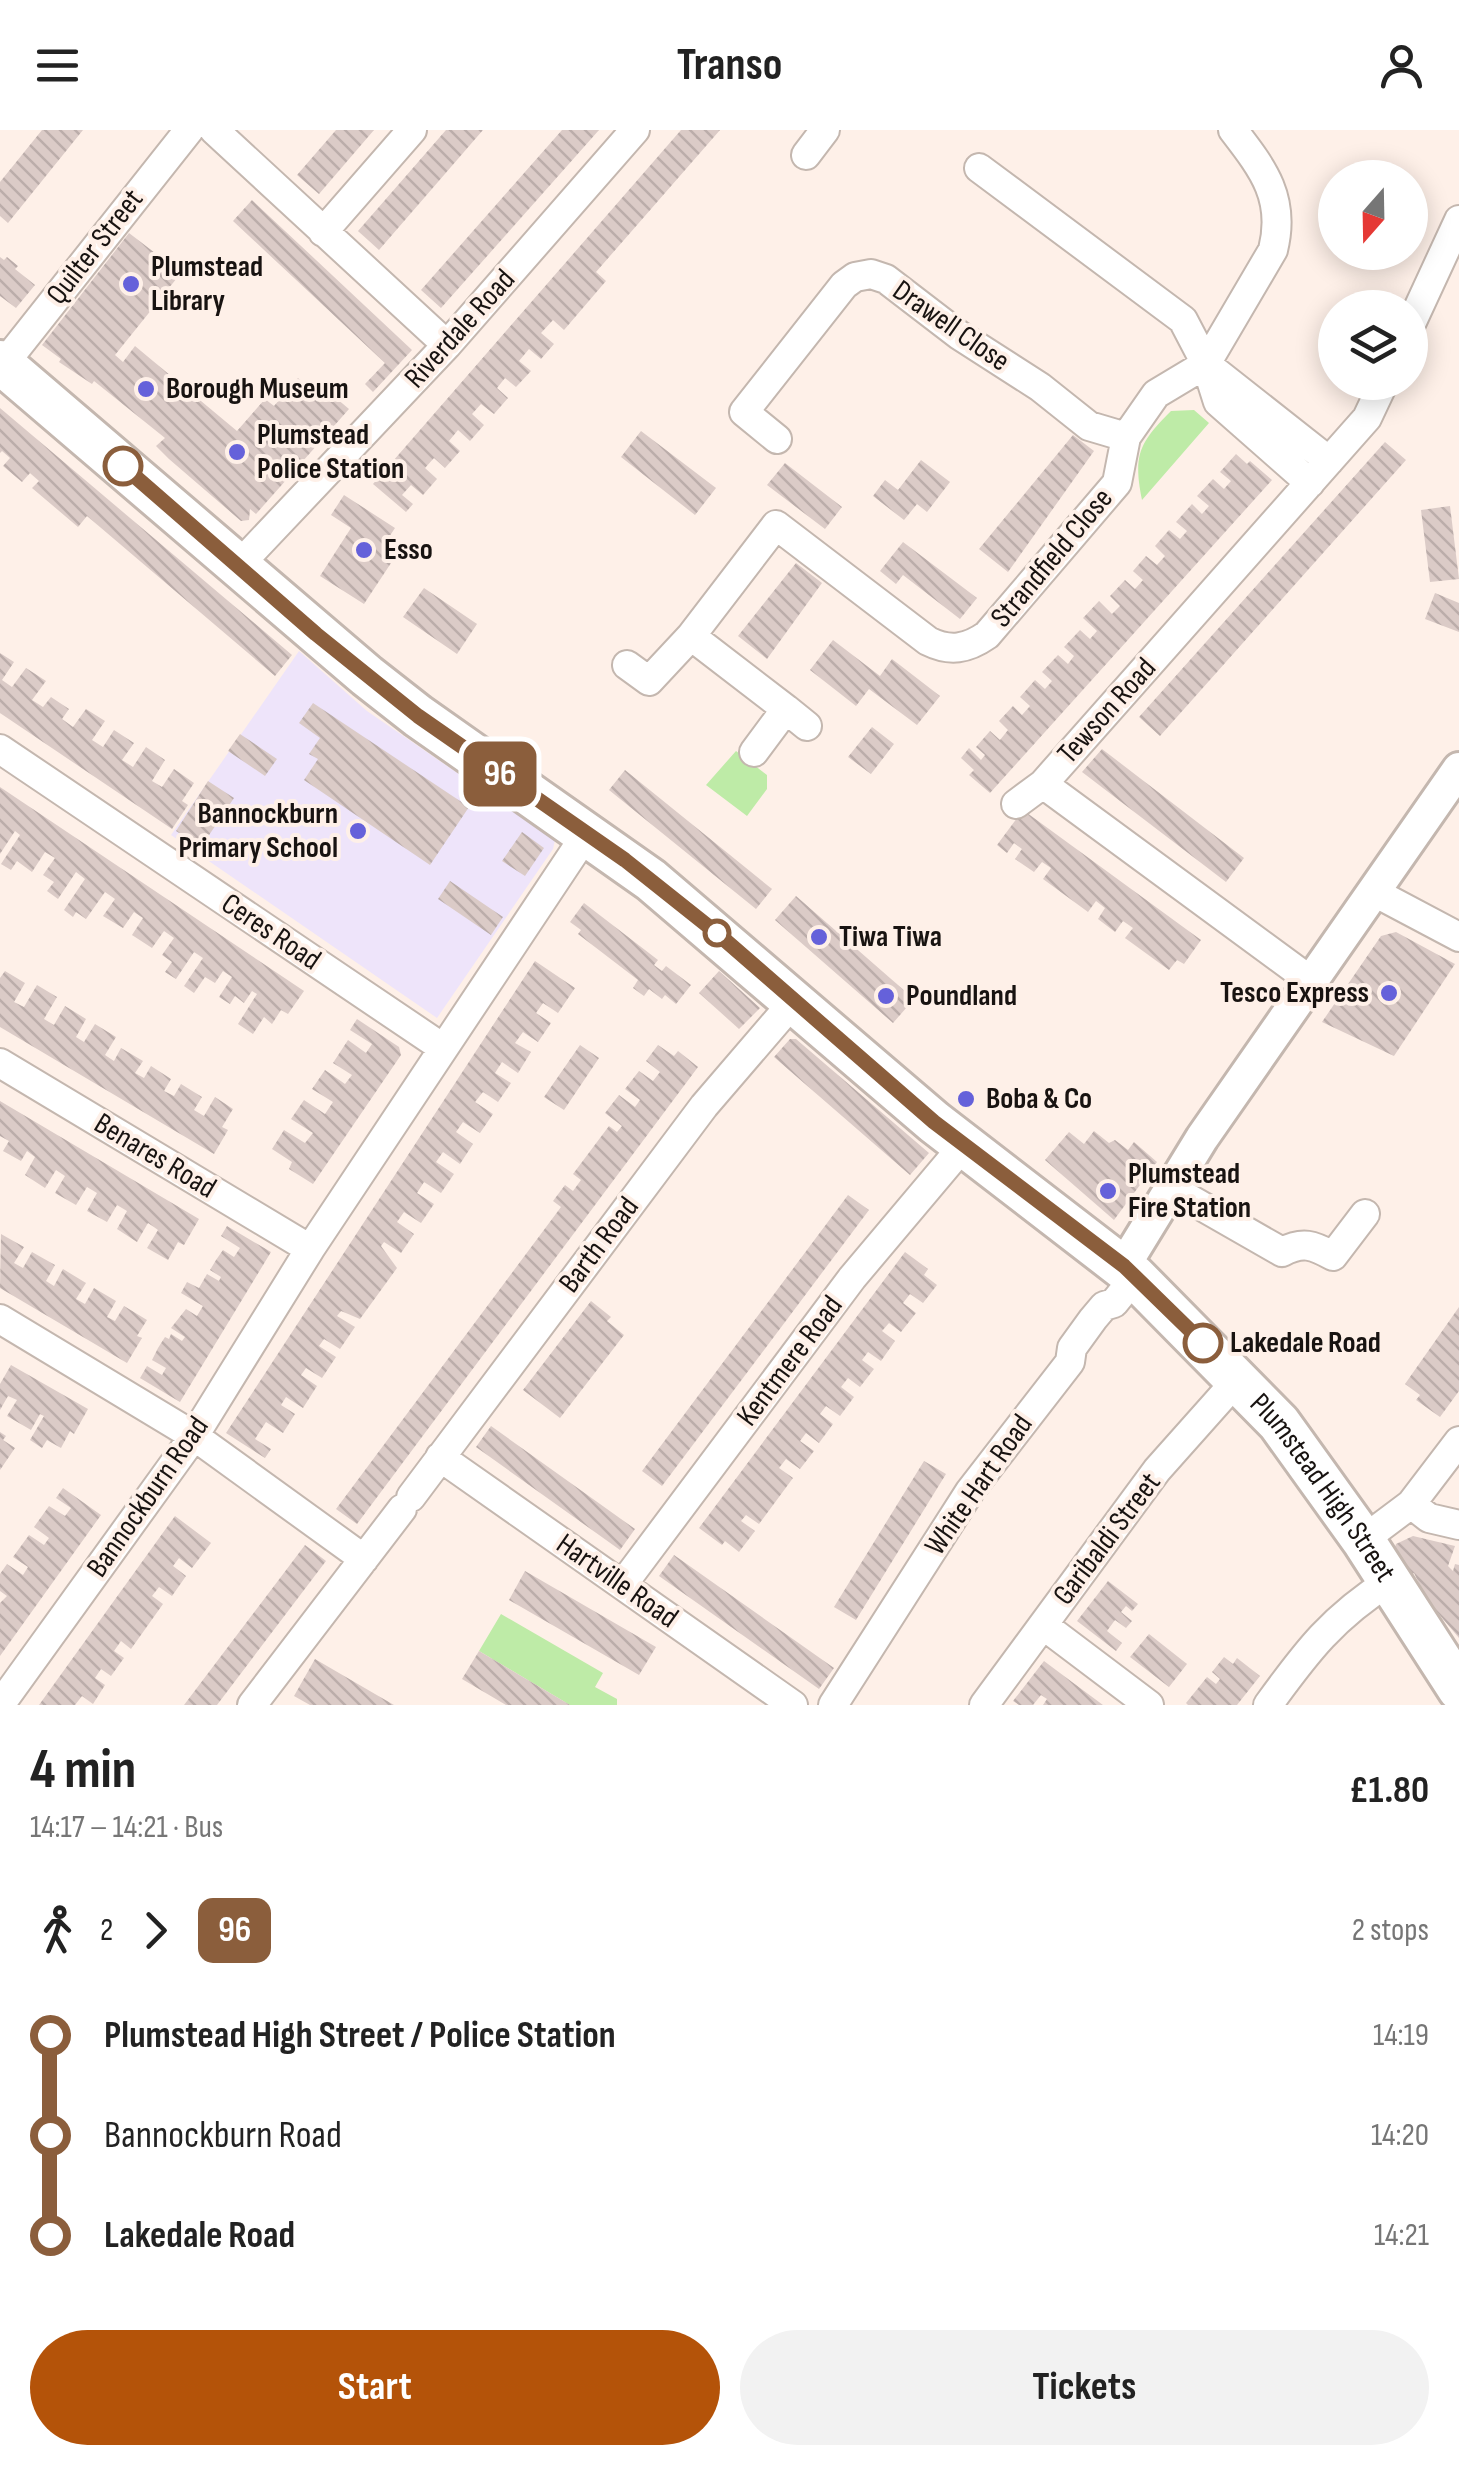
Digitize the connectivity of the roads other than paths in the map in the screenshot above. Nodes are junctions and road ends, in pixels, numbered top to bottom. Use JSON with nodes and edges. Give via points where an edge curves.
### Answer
{"nodes":[{"id":1,"x":189,"y":130,"type":"edge"},
{"id":2,"x":214,"y":130,"type":"edge"},
{"id":3,"x":412,"y":130,"type":"edge"},
{"id":4,"x":635,"y":130,"type":"edge"},
{"id":5,"x":825,"y":130,"type":"edge"},
{"id":6,"x":1234,"y":130,"type":"edge"},
{"id":7,"x":806,"y":155,"type":"dead end"},
{"id":8,"x":978,"y":168,"type":"dead end"},
{"id":9,"x":1459,"y":220,"type":"edge"},
{"id":10,"x":324,"y":232,"type":"junction"},
{"id":11,"x":1427,"y":290,"type":"edge"},
{"id":12,"x":447,"y":345,"type":"junction"},
{"id":13,"x":2,"y":364,"type":"edge"},
{"id":14,"x":1206,"y":364,"type":"junction"},
{"id":15,"x":1376,"y":400,"type":"edge"},
{"id":16,"x":1126,"y":437,"type":"junction"},
{"id":17,"x":777,"y":439,"type":"dead end"},
{"id":18,"x":1329,"y":461,"type":"junction"},
{"id":19,"x":1310,"y":483,"type":"junction"},
{"id":20,"x":238,"y":566,"type":"junction"},
{"id":21,"x":691,"y":636,"type":"junction"},
{"id":22,"x":627,"y":665,"type":"dead end"},
{"id":23,"x":0,"y":749,"type":"edge"},
{"id":24,"x":754,"y":752,"type":"dead end"},
{"id":25,"x":1459,"y":769,"type":"edge"},
{"id":26,"x":1042,"y":784,"type":"junction"},
{"id":27,"x":1016,"y":804,"type":"dead end"},
{"id":28,"x":587,"y":834,"type":"junction"},
{"id":29,"x":1374,"y":892,"type":"junction"},
{"id":30,"x":1459,"y":937,"type":"edge"},
{"id":31,"x":1311,"y":981,"type":"junction"},
{"id":32,"x":795,"y":1000,"type":"junction"},
{"id":33,"x":443,"y":1048,"type":"junction"},
{"id":34,"x":0,"y":1063,"type":"edge"},
{"id":35,"x":964,"y":1145,"type":"junction"},
{"id":36,"x":1172,"y":1188,"type":"junction"},
{"id":37,"x":1365,"y":1214,"type":"dead end"},
{"id":38,"x":310,"y":1248,"type":"junction"},
{"id":39,"x":1129,"y":1272,"type":"junction"},
{"id":40,"x":4,"y":1329,"type":"edge"},
{"id":41,"x":1238,"y":1380,"type":"junction"},
{"id":42,"x":194,"y":1436,"type":"junction"},
{"id":43,"x":1459,"y":1442,"type":"edge"},
{"id":44,"x":440,"y":1457,"type":"junction"},
{"id":45,"x":1411,"y":1504,"type":"junction"},
{"id":46,"x":1459,"y":1525,"type":"edge"},
{"id":47,"x":1364,"y":1540,"type":"junction"},
{"id":48,"x":364,"y":1558,"type":"junction"},
{"id":49,"x":1390,"y":1581,"type":"junction"},
{"id":50,"x":623,"y":1584,"type":"junction"},
{"id":51,"x":1043,"y":1625,"type":"junction"},
{"id":52,"x":1459,"y":1690,"type":"edge"},
{"id":53,"x":0,"y":1705,"type":"edge"},
{"id":54,"x":252,"y":1705,"type":"edge"},
{"id":55,"x":793,"y":1705,"type":"edge"},
{"id":56,"x":833,"y":1705,"type":"edge"},
{"id":57,"x":984,"y":1705,"type":"edge"},
{"id":58,"x":1150,"y":1705,"type":"edge"},
{"id":59,"x":1268,"y":1705,"type":"edge"}],
"edges":[{"from":1,"to":13,"type":"street","name":"Quilter Street"},
{"from":2,"to":10,"type":"street"},
{"from":3,"to":10,"type":"street"},
{"from":4,"to":12,"type":"street","name":"Riverdale Road"},
{"from":5,"to":7,"type":"street"},
{"from":6,"to":14,"type":"street","via":[[1271,187],[1278,230],[1273,250]]},
{"from":8,"to":14,"type":"street","via":[[1182,320]]},
{"from":9,"to":11,"type":"street"},
{"from":10,"to":12,"type":"street"},
{"from":12,"to":20,"type":"street","name":"Riverdale Road"},
{"from":13,"to":20,"type":"main road","name":"Plumstead High Street"},
{"from":14,"to":16,"type":"street","name":"Strandfield Close","via":[[1156,394]]},
{"from":14,"to":18,"type":"street"},
{"from":14,"to":19,"type":"street","via":[[1218,402]]},
{"from":15,"to":18,"type":"street","name":"Tewson Road"},
{"from":16,"to":17,"type":"street","name":"Drawell Close","via":[[1090,426],[871,274],[844,285],[744,412]]},
{"from":16,"to":21,"type":"street","name":"Strandfield Close","via":[[1117,483],[975,643],[944,648],[928,640],[776,524]]},
{"from":18,"to":19,"type":"street","name":"Tewson Road"},
{"from":19,"to":26,"type":"street","name":"Tewson Road"},
{"from":20,"to":28,"type":"main road","name":"Plumstead High Street","via":[[418,716]]},
{"from":21,"to":22,"type":"street","name":"Strandfield Close","via":[[649,681]]},
{"from":21,"to":24,"type":"street","via":[[796,718]]},
{"from":23,"to":33,"type":"street","name":"Ceres Road"},
{"from":25,"to":29,"type":"street"},
{"from":26,"to":27,"type":"street"},
{"from":26,"to":31,"type":"street","name":"Tewson Road"},
{"from":28,"to":32,"type":"main road","name":"Plumstead High Street"},
{"from":28,"to":33,"type":"street","name":"Bannockburn Road"},
{"from":29,"to":30,"type":"street"},
{"from":29,"to":31,"type":"street"},
{"from":31,"to":36,"type":"street"},
{"from":32,"to":35,"type":"main road","name":"Plumstead High Street"},
{"from":32,"to":44,"type":"street","name":"Barth Road","via":[[704,1106]]},
{"from":33,"to":38,"type":"street","name":"Bannockburn Road"},
{"from":34,"to":38,"type":"street","name":"Benares Road"},
{"from":35,"to":39,"type":"main road","name":"Plumstead High Street"},
{"from":35,"to":50,"type":"street","name":"Kentmere Road","via":[[852,1278]]},
{"from":36,"to":37,"type":"street","via":[[1282,1252],[1314,1245],[1333,1256]]},
{"from":36,"to":39,"type":"street"},
{"from":38,"to":42,"type":"street","name":"Bannockburn Road"},
{"from":39,"to":41,"type":"main road","name":"Plumstead High Street"},
{"from":39,"to":56,"type":"street","name":"White Hart Road","via":[[1114,1303],[1104,1306],[1072,1348],[1070,1362],[970,1491]]},
{"from":40,"to":42,"type":"street"},
{"from":41,"to":47,"type":"main road","name":"Plumstead High Street","via":[[1279,1423]]},
{"from":41,"to":51,"type":"street","name":"Garibaldi Street","via":[[1157,1470]]},
{"from":42,"to":48,"type":"street"},
{"from":42,"to":53,"type":"street","name":"Bannockburn Road"},
{"from":43,"to":45,"type":"street"},
{"from":44,"to":48,"type":"street","name":"Barth Road"},
{"from":44,"to":50,"type":"street","name":"Hartville Road"},
{"from":45,"to":46,"type":"street","via":[[1429,1518]]},
{"from":45,"to":47,"type":"street"},
{"from":47,"to":49,"type":"main road","name":"Plumstead High Street"},
{"from":48,"to":54,"type":"street","name":"Barth Road"},
{"from":49,"to":52,"type":"main road","name":"Plumstead High Street"},
{"from":49,"to":59,"type":"street","via":[[1327,1629]]},
{"from":50,"to":55,"type":"street","name":"Hartville Road"},
{"from":51,"to":57,"type":"street","name":"Garibaldi Street"},
{"from":51,"to":58,"type":"street"}]}
